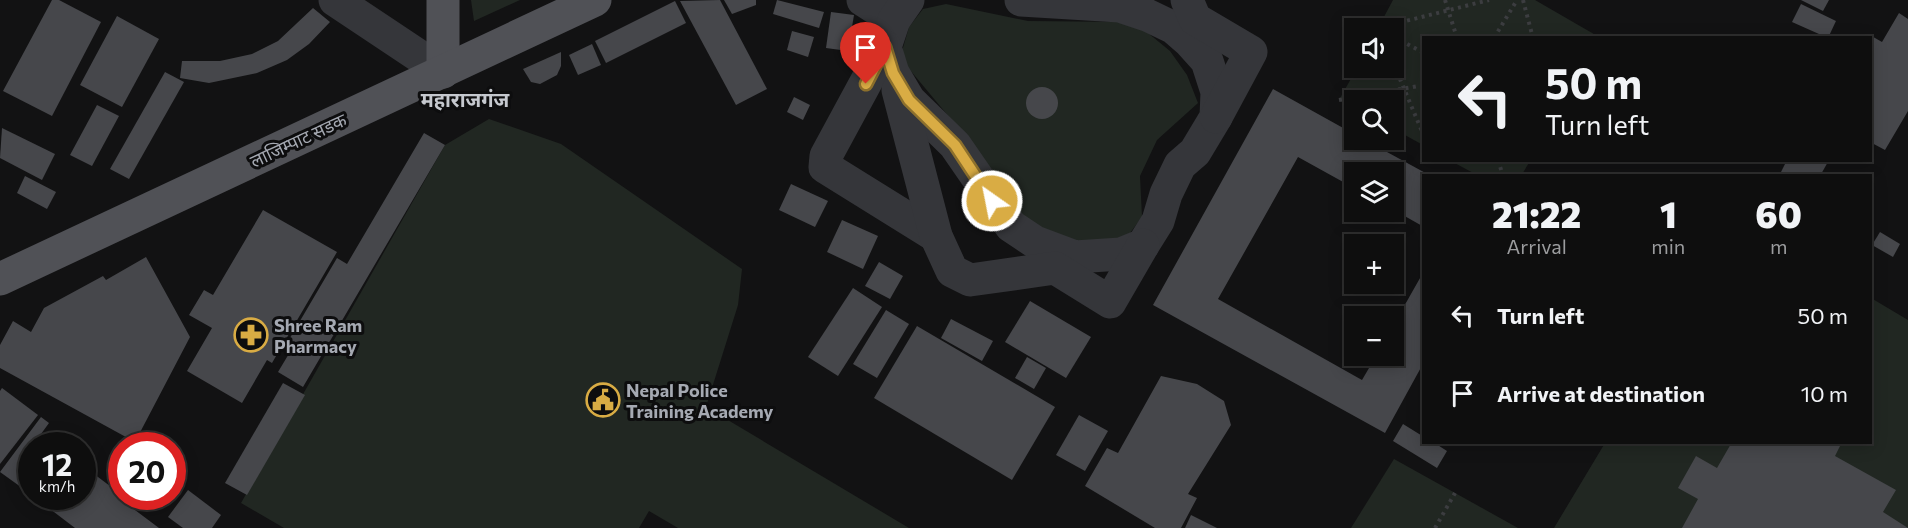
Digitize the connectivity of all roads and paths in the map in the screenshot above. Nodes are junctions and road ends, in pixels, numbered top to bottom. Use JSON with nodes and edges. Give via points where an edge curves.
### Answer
{"nodes":[{"id":1,"x":335,"y":0,"type":"edge"},
{"id":2,"x":443,"y":0,"type":"edge"},
{"id":3,"x":595,"y":0,"type":"edge"},
{"id":4,"x":863,"y":0,"type":"edge"},
{"id":5,"x":1021,"y":0,"type":"edge"},
{"id":6,"x":1187,"y":0,"type":"edge"},
{"id":7,"x":1445,"y":0,"type":"edge"},
{"id":8,"x":1489,"y":0,"type":"edge"},
{"id":9,"x":1517,"y":0,"type":"edge"},
{"id":10,"x":1523,"y":0,"type":"edge"},
{"id":11,"x":1448,"y":10,"type":"junction"},
{"id":12,"x":1404,"y":21,"type":"edge"},
{"id":13,"x":895,"y":35,"type":"edge"},
{"id":14,"x":1456,"y":36,"type":"edge"},
{"id":15,"x":1495,"y":36,"type":"edge"},
{"id":16,"x":1532,"y":36,"type":"edge"},
{"id":17,"x":1404,"y":42,"type":"edge"},
{"id":18,"x":1422,"y":52,"type":"edge"},
{"id":19,"x":442,"y":72,"type":"junction"},
{"id":20,"x":1399,"y":78,"type":"edge"},
{"id":21,"x":1422,"y":86,"type":"edge"},
{"id":22,"x":1404,"y":89,"type":"junction"},
{"id":23,"x":1339,"y":100,"type":"dead end"},
{"id":24,"x":1216,"y":117,"type":"junction"},
{"id":25,"x":1422,"y":131,"type":"edge"},
{"id":26,"x":936,"y":236,"type":"junction"},
{"id":27,"x":1143,"y":245,"type":"junction"},
{"id":28,"x":0,"y":279,"type":"edge"},
{"id":29,"x":1455,"y":493,"type":"dead end"},
{"id":30,"x":1435,"y":528,"type":"edge"}],
"edges":[{"from":1,"to":19,"type":"lane"},
{"from":2,"to":19,"type":"main road"},
{"from":3,"to":19,"type":"main road","name":"लाजिम्पाट सडक"},
{"from":4,"to":13,"type":"lane"},
{"from":5,"to":24,"type":"lane","via":[[1120,6],[1174,28],[1207,62],[1217,92]]},
{"from":6,"to":24,"type":"lane","via":[[1195,19],[1251,52]]},
{"from":7,"to":11,"type":"path"},
{"from":8,"to":11,"type":"path"},
{"from":9,"to":15,"type":"path"},
{"from":10,"to":16,"type":"path"},
{"from":11,"to":12,"type":"path"},
{"from":11,"to":14,"type":"path"},
{"from":13,"to":26,"type":"lane"},
{"from":13,"to":26,"type":"lane","via":[[826,156],[825,167]]},
{"from":13,"to":27,"type":"lane","via":[[909,100],[955,145],[1011,226],[1035,242],[1075,256],[1121,254]]},
{"from":17,"to":18,"type":"path"},
{"from":19,"to":28,"type":"main road","name":"लाजिम्पाट सडक"},
{"from":20,"to":22,"type":"path"},
{"from":21,"to":22,"type":"path"},
{"from":22,"to":23,"type":"path"},
{"from":22,"to":25,"type":"path"},
{"from":24,"to":27,"type":"lane","via":[[1195,152],[1180,165],[1158,221]]},
{"from":26,"to":27,"type":"lane","via":[[951,271],[970,280],[1054,268],[1110,302]]},
{"from":29,"to":30,"type":"path"}]}
